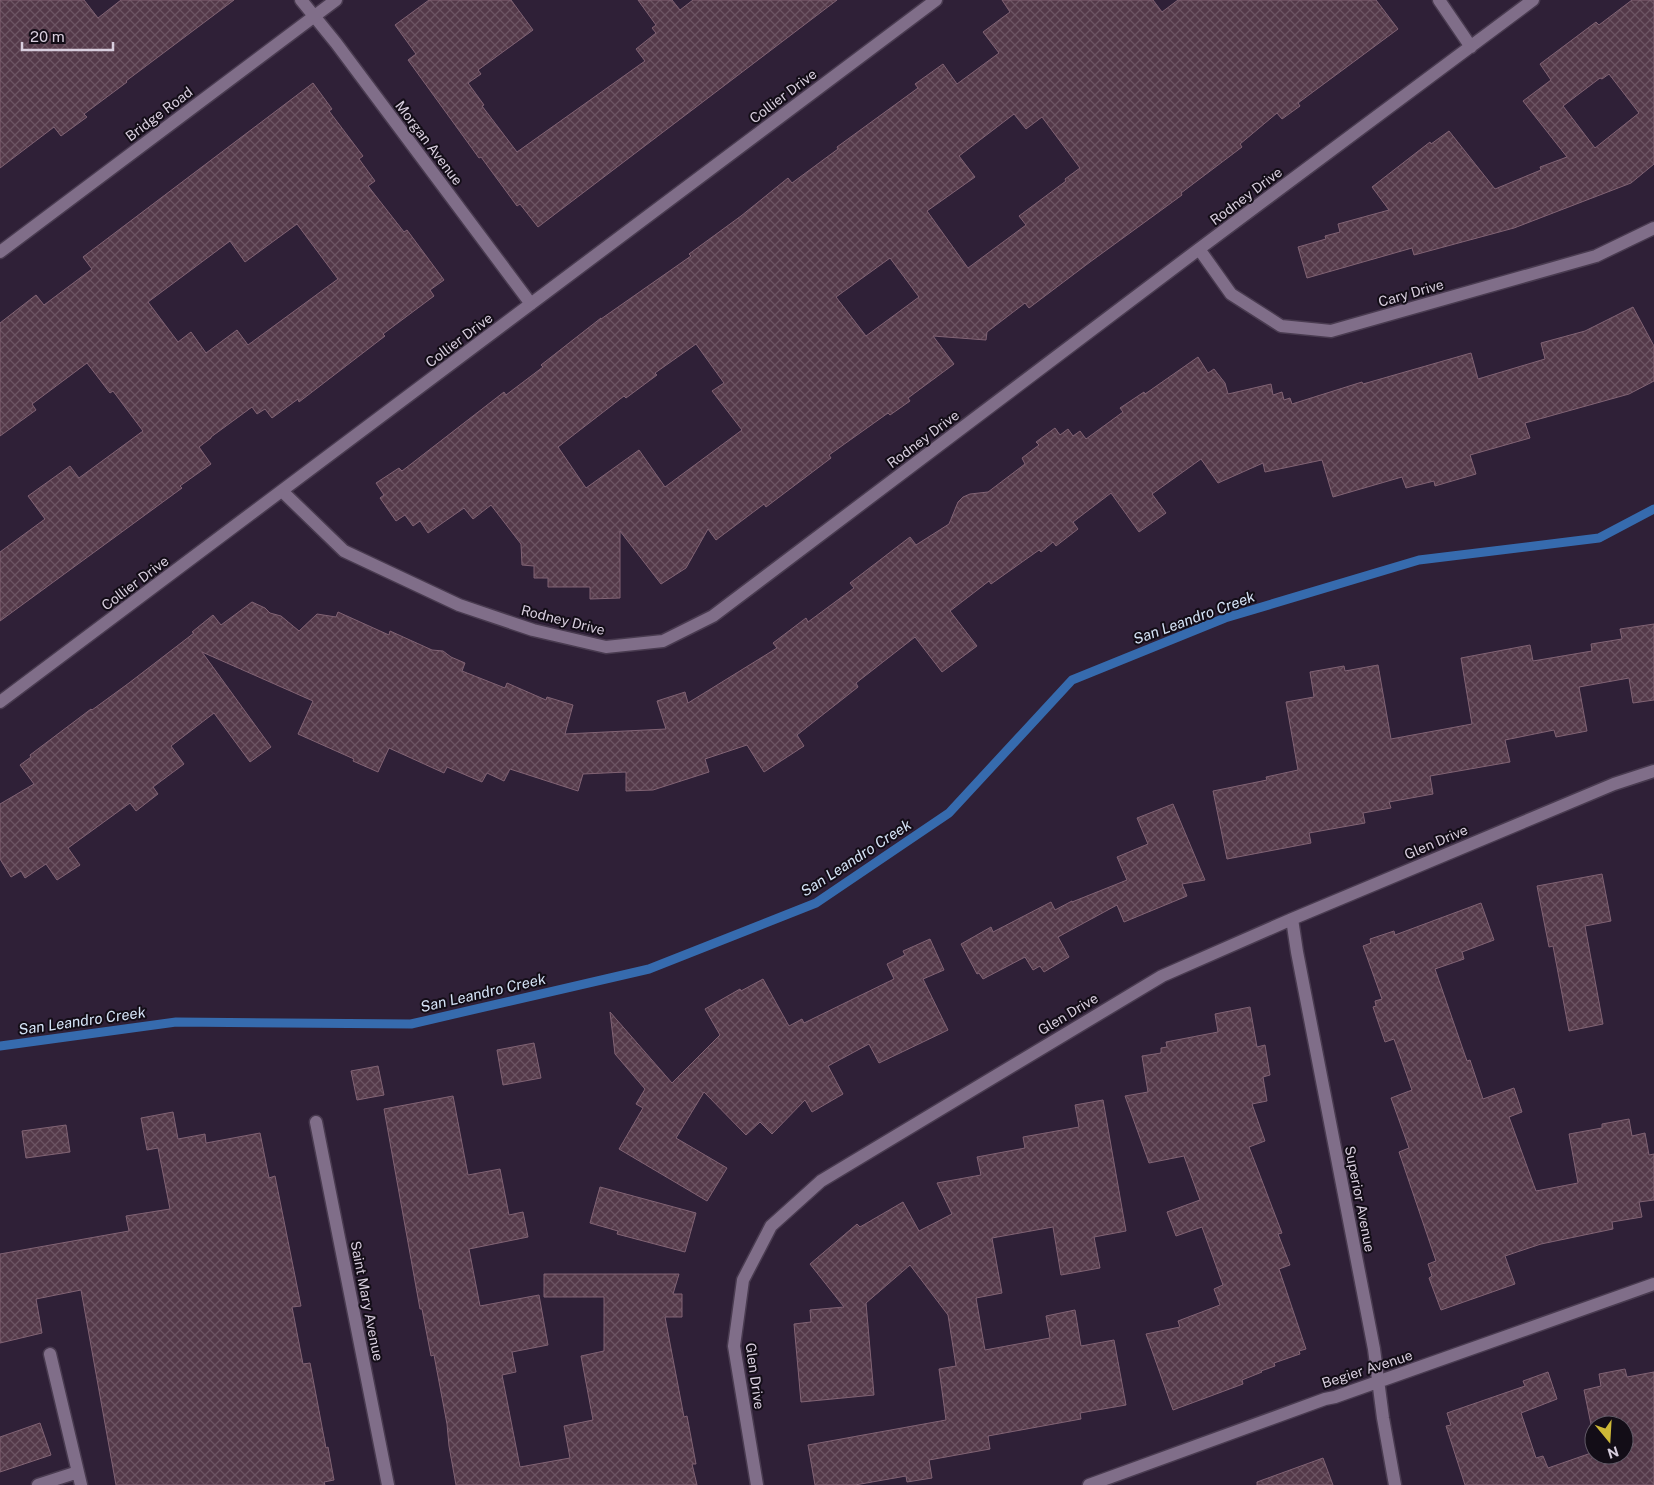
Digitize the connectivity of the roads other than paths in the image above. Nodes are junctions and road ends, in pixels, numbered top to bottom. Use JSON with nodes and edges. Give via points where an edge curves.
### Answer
{"nodes":[{"id":1,"x":301,"y":0,"type":"edge"},
{"id":2,"x":336,"y":0,"type":"edge"},
{"id":3,"x":936,"y":0,"type":"edge"},
{"id":4,"x":1440,"y":0,"type":"edge"},
{"id":5,"x":1533,"y":0,"type":"edge"},
{"id":6,"x":315,"y":17,"type":"junction"},
{"id":7,"x":1471,"y":46,"type":"junction"},
{"id":8,"x":1654,"y":228,"type":"edge"},
{"id":9,"x":1199,"y":249,"type":"junction"},
{"id":10,"x":0,"y":252,"type":"edge"},
{"id":11,"x":531,"y":304,"type":"junction"},
{"id":12,"x":283,"y":492,"type":"junction"},
{"id":13,"x":0,"y":702,"type":"edge"},
{"id":14,"x":1654,"y":771,"type":"edge"},
{"id":15,"x":1292,"y":919,"type":"junction"},
{"id":16,"x":316,"y":1122,"type":"dead end"},
{"id":17,"x":1654,"y":1284,"type":"edge"},
{"id":18,"x":50,"y":1354,"type":"dead end"},
{"id":19,"x":1378,"y":1381,"type":"junction"},
{"id":20,"x":80,"y":1479,"type":"edge"},
{"id":21,"x":38,"y":1485,"type":"edge"},
{"id":22,"x":388,"y":1485,"type":"edge"},
{"id":23,"x":758,"y":1485,"type":"edge"},
{"id":24,"x":1089,"y":1485,"type":"edge"},
{"id":25,"x":1395,"y":1485,"type":"edge"}],
"edges":[{"from":1,"to":6,"type":"street","name":"Morgan Avenue"},
{"from":2,"to":6,"type":"street","name":"Bridge Road"},
{"from":3,"to":11,"type":"street","name":"Collier Drive"},
{"from":4,"to":7,"type":"street"},
{"from":5,"to":7,"type":"street","name":"Rodney Drive"},
{"from":6,"to":10,"type":"street","name":"Bridge Road"},
{"from":6,"to":11,"type":"street","name":"Morgan Avenue"},
{"from":7,"to":9,"type":"street","name":"Rodney Drive"},
{"from":8,"to":9,"type":"street","name":"Cary Drive","via":[[1596,256],[1331,331],[1281,326],[1231,294]]},
{"from":9,"to":12,"type":"street","name":"Rodney Drive","via":[[713,616],[662,641],[606,647],[533,630],[459,605],[344,550]]},
{"from":11,"to":12,"type":"street","name":"Collier Drive"},
{"from":12,"to":13,"type":"street","name":"Collier Drive"},
{"from":14,"to":15,"type":"street","name":"Glen Drive","via":[[1614,784]]},
{"from":15,"to":19,"type":"street","name":"Superior Avenue"},
{"from":15,"to":23,"type":"street","name":"Glen Drive","via":[[1162,976],[821,1181],[771,1226],[743,1280],[734,1346]]},
{"from":16,"to":22,"type":"street","name":"Saint Mary Avenue"},
{"from":17,"to":19,"type":"street","name":"Begier Avenue"},
{"from":18,"to":20,"type":"street"},
{"from":19,"to":24,"type":"street","name":"Begier Avenue"},
{"from":19,"to":25,"type":"street","name":"Superior Avenue"},
{"from":20,"to":21,"type":"street"}]}
